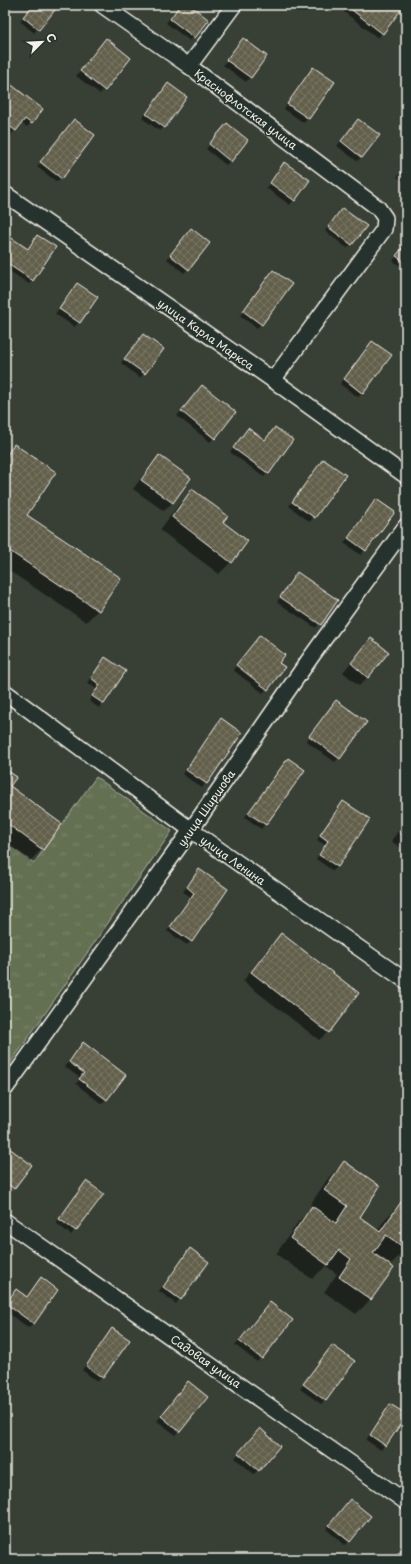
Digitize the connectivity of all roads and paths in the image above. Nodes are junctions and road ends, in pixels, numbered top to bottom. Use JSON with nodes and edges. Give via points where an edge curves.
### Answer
{"nodes":[{"id":1,"x":102,"y":5,"type":"edge"},
{"id":2,"x":234,"y":5,"type":"edge"},
{"id":3,"x":188,"y":66,"type":"junction"},
{"id":4,"x":5,"y":194,"type":"edge"},
{"id":5,"x":273,"y":380,"type":"junction"},
{"id":6,"x":406,"y":476,"type":"edge"},
{"id":7,"x":406,"y":526,"type":"edge"},
{"id":8,"x":5,"y":692,"type":"edge"},
{"id":9,"x":191,"y":830,"type":"junction"},
{"id":10,"x":406,"y":981,"type":"edge"},
{"id":11,"x":5,"y":1089,"type":"edge"},
{"id":12,"x":5,"y":1221,"type":"edge"},
{"id":13,"x":406,"y":1502,"type":"edge"}],
"edges":[{"from":1,"to":3,"type":"street","name":"Краснофлотская улица"},
{"from":2,"to":3,"type":"street"},
{"from":3,"to":5,"type":"street","name":"Краснофлотская улица","via":[[378,208],[385,218],[384,229]]},
{"from":4,"to":5,"type":"street","name":"улица Карла Маркса"},
{"from":5,"to":6,"type":"street","name":"улица Карла Маркса"},
{"from":7,"to":9,"type":"street","name":"улица Ширшова","via":[[310,657]]},
{"from":8,"to":9,"type":"street","name":"улица Ленина"},
{"from":9,"to":10,"type":"street","name":"улица Ленина"},
{"from":9,"to":11,"type":"street","name":"улица Ширшова"},
{"from":12,"to":13,"type":"street","name":"Садовая улица"}]}
